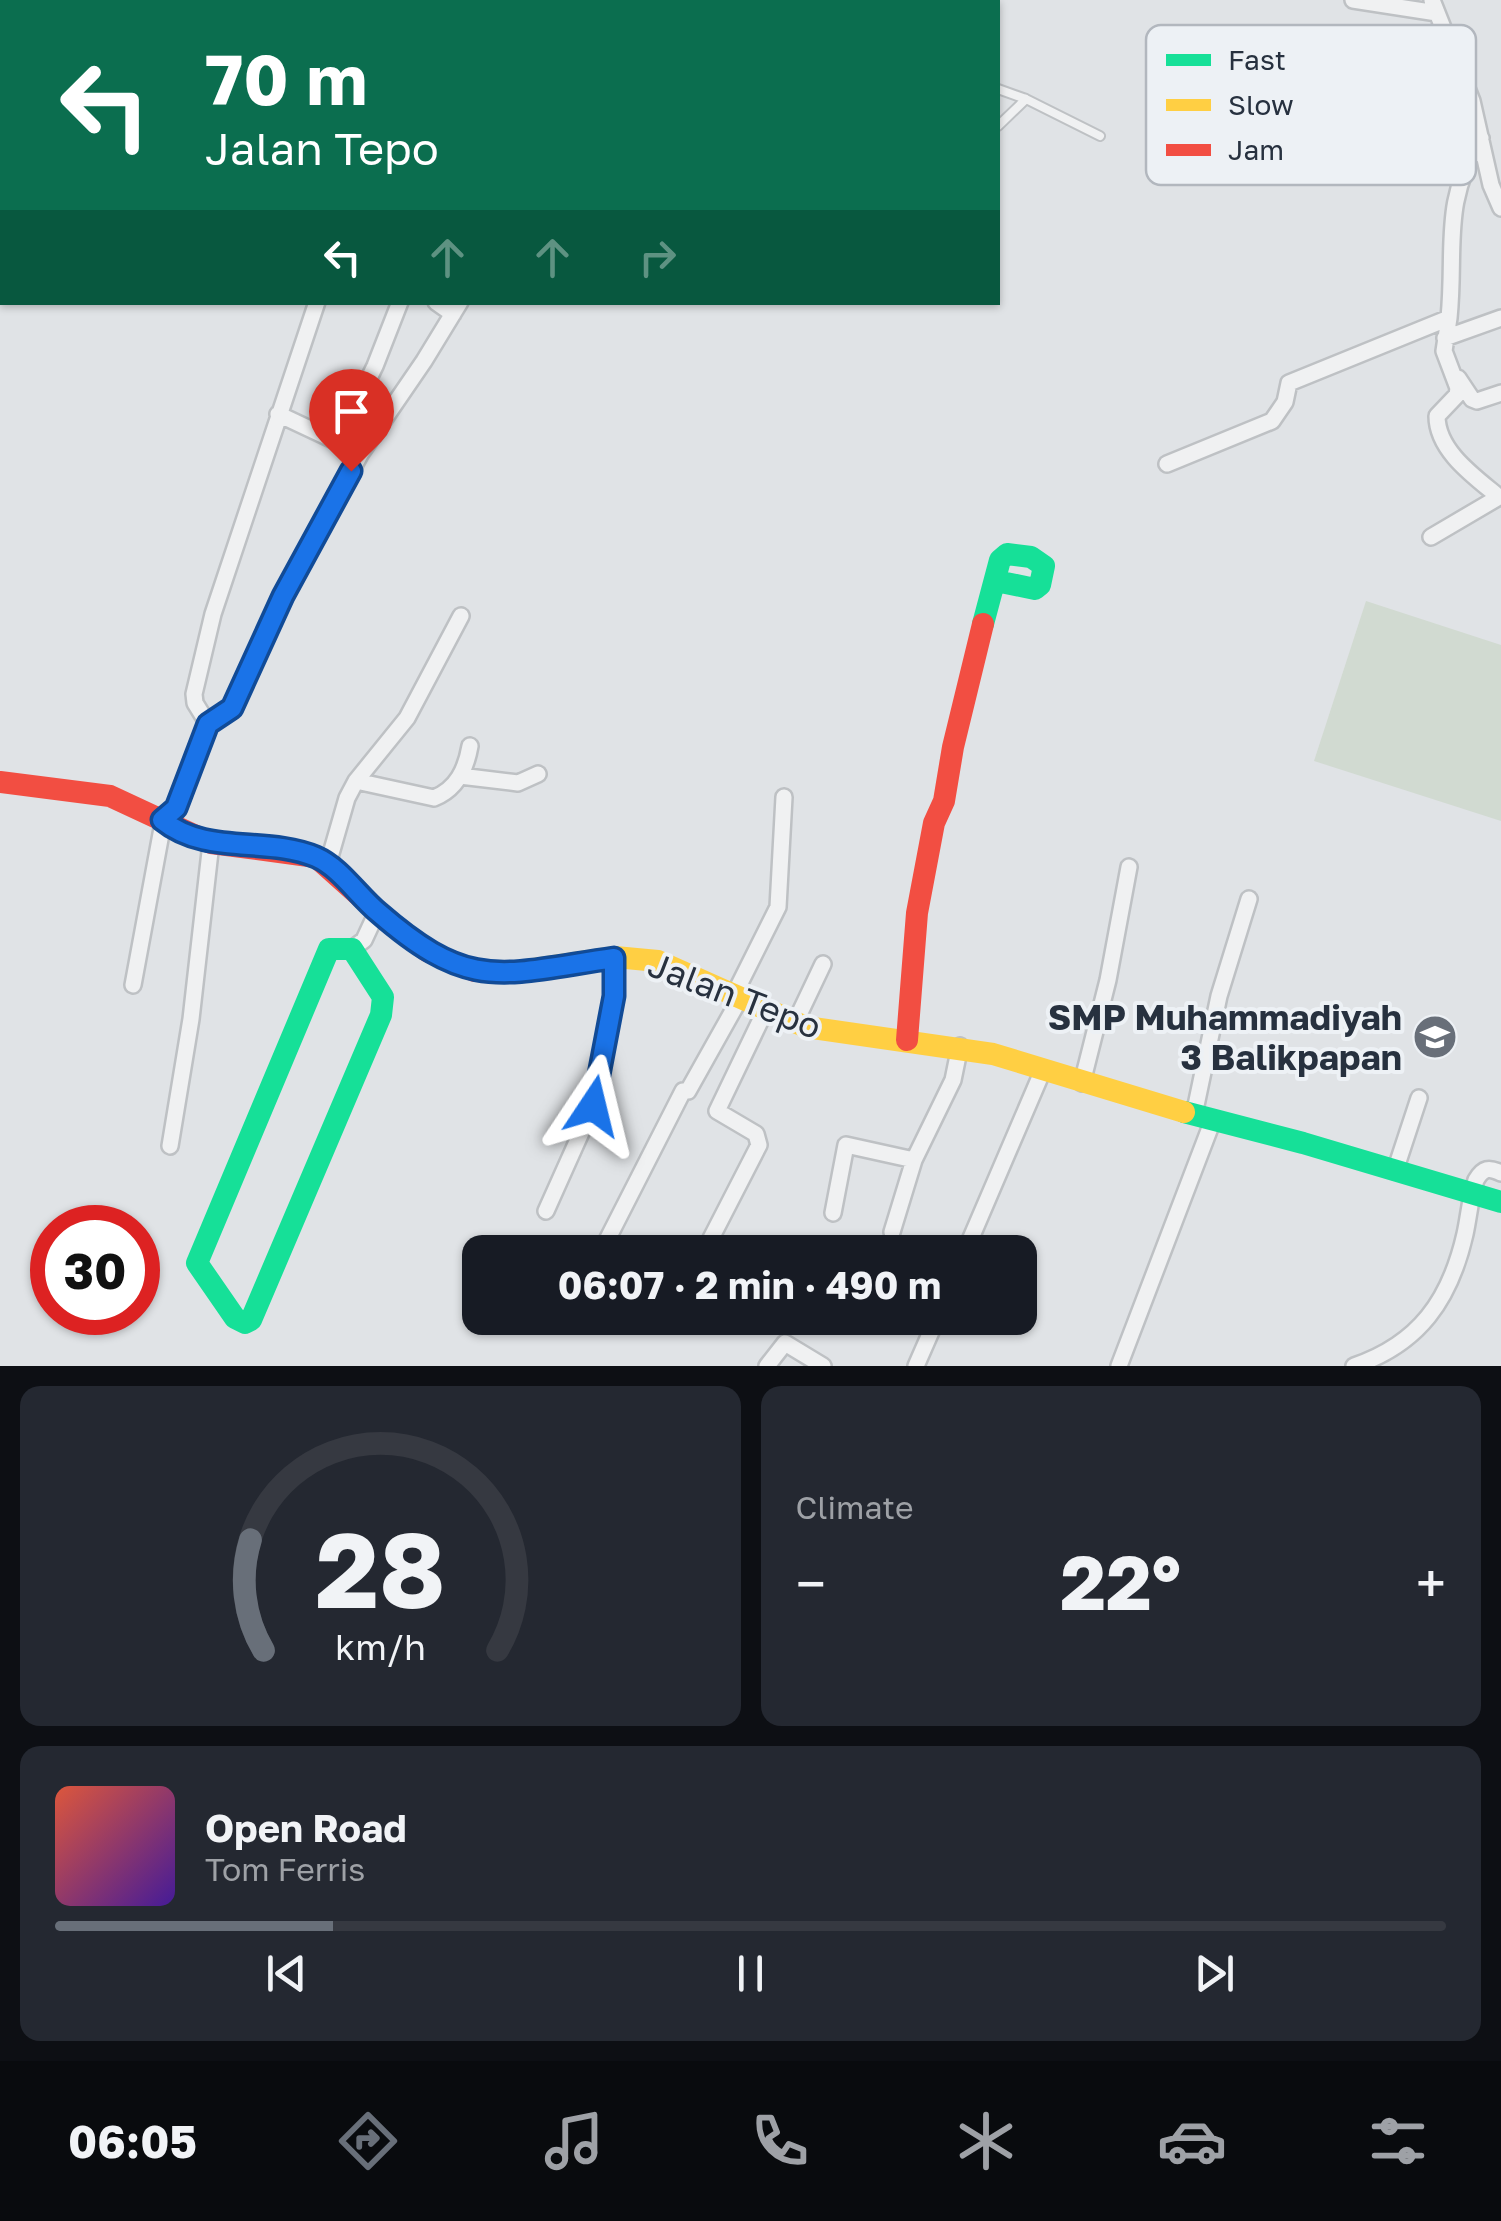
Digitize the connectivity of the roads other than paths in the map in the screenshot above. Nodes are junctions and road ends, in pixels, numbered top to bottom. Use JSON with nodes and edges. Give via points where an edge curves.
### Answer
{"nodes":[{"id":1,"x":1353,"y":0,"type":"edge"},
{"id":2,"x":1434,"y":6,"type":"edge"},
{"id":3,"x":1000,"y":90,"type":"edge"},
{"id":4,"x":1026,"y":99,"type":"junction"},
{"id":5,"x":1476,"y":123,"type":"edge"},
{"id":6,"x":1000,"y":124,"type":"edge"},
{"id":7,"x":1100,"y":136,"type":"dead end"},
{"id":8,"x":1480,"y":138,"type":"junction"},
{"id":9,"x":1476,"y":146,"type":"edge"},
{"id":10,"x":1458,"y":185,"type":"edge"},
{"id":11,"x":1501,"y":208,"type":"edge"},
{"id":12,"x":316,"y":305,"type":"edge"},
{"id":13,"x":399,"y":305,"type":"edge"},
{"id":14,"x":457,"y":308,"type":"edge"},
{"id":15,"x":1449,"y":318,"type":"junction"},
{"id":16,"x":1501,"y":318,"type":"edge"},
{"id":17,"x":1445,"y":338,"type":"junction"},
{"id":18,"x":1455,"y":376,"type":"junction"},
{"id":19,"x":1501,"y":393,"type":"edge"},
{"id":20,"x":278,"y":414,"type":"junction"},
{"id":21,"x":338,"y":441,"type":"junction"},
{"id":22,"x":360,"y":453,"type":"junction"},
{"id":23,"x":1168,"y":464,"type":"dead end"},
{"id":24,"x":1500,"y":496,"type":"edge"},
{"id":25,"x":1430,"y":538,"type":"dead end"},
{"id":26,"x":996,"y":581,"type":"dead end"},
{"id":27,"x":461,"y":616,"type":"dead end"},
{"id":28,"x":208,"y":724,"type":"junction"},
{"id":29,"x":470,"y":746,"type":"dead end"},
{"id":30,"x":538,"y":774,"type":"dead end"},
{"id":31,"x":460,"y":776,"type":"junction"},
{"id":32,"x":356,"y":781,"type":"junction"},
{"id":33,"x":0,"y":782,"type":"edge"},
{"id":34,"x":784,"y":797,"type":"dead end"},
{"id":35,"x":162,"y":821,"type":"junction"},
{"id":36,"x":210,"y":844,"type":"junction"},
{"id":37,"x":328,"y":864,"type":"junction"},
{"id":38,"x":1128,"y":867,"type":"dead end"},
{"id":39,"x":1249,"y":900,"type":"dead end"},
{"id":40,"x":377,"y":912,"type":"junction"},
{"id":41,"x":352,"y":949,"type":"junction"},
{"id":42,"x":614,"y":958,"type":"junction"},
{"id":43,"x":823,"y":964,"type":"dead end"},
{"id":44,"x":132,"y":985,"type":"dead end"},
{"id":45,"x":736,"y":998,"type":"junction"},
{"id":46,"x":764,"y":1013,"type":"junction"},
{"id":47,"x":795,"y":1023,"type":"junction"},
{"id":48,"x":907,"y":1040,"type":"junction"},
{"id":49,"x":960,"y":1046,"type":"junction"},
{"id":50,"x":1043,"y":1070,"type":"junction"},
{"id":51,"x":1082,"y":1083,"type":"junction"},
{"id":52,"x":1420,"y":1098,"type":"dead end"},
{"id":53,"x":1204,"y":1118,"type":"junction"},
{"id":54,"x":170,"y":1146,"type":"dead end"},
{"id":55,"x":914,"y":1160,"type":"junction"},
{"id":56,"x":1395,"y":1170,"type":"junction"},
{"id":57,"x":1501,"y":1173,"type":"edge"},
{"id":58,"x":1472,"y":1193,"type":"junction"},
{"id":59,"x":1501,"y":1202,"type":"edge"},
{"id":60,"x":546,"y":1211,"type":"dead end"},
{"id":61,"x":833,"y":1213,"type":"dead end"},
{"id":62,"x":892,"y":1232,"type":"dead end"},
{"id":63,"x":611,"y":1235,"type":"edge"},
{"id":64,"x":713,"y":1235,"type":"edge"},
{"id":65,"x":972,"y":1235,"type":"edge"},
{"id":66,"x":930,"y":1335,"type":"edge"},
{"id":67,"x":768,"y":1366,"type":"edge"},
{"id":68,"x":823,"y":1366,"type":"edge"},
{"id":69,"x":916,"y":1366,"type":"edge"},
{"id":70,"x":1119,"y":1366,"type":"edge"},
{"id":71,"x":1354,"y":1366,"type":"edge"}],
"edges":[{"from":1,"to":2,"type":"street"},
{"from":3,"to":4,"type":"lane"},
{"from":4,"to":6,"type":"lane"},
{"from":4,"to":7,"type":"lane"},
{"from":5,"to":8,"type":"street"},
{"from":8,"to":9,"type":"street"},
{"from":8,"to":11,"type":"street"},
{"from":10,"to":15,"type":"street"},
{"from":12,"to":20,"type":"street"},
{"from":13,"to":21,"type":"street"},
{"from":14,"to":22,"type":"street"},
{"from":15,"to":17,"type":"street"},
{"from":15,"to":23,"type":"street","via":[[1289,383],[1272,421]]},
{"from":16,"to":17,"type":"street"},
{"from":17,"to":18,"type":"street"},
{"from":18,"to":19,"type":"street","via":[[1477,401]]},
{"from":18,"to":24,"type":"street","via":[[1456,396],[1436,416],[1437,425],[1454,456]]},
{"from":20,"to":21,"type":"street"},
{"from":20,"to":28,"type":"street","via":[[196,682],[196,703]]},
{"from":21,"to":22,"type":"street"},
{"from":22,"to":28,"type":"street","via":[[232,708]]},
{"from":24,"to":25,"type":"street"},
{"from":26,"to":48,"type":"street","via":[[934,823]]},
{"from":27,"to":32,"type":"street","via":[[407,718]]},
{"from":28,"to":35,"type":"street","via":[[176,808]]},
{"from":29,"to":31,"type":"street"},
{"from":30,"to":31,"type":"street","via":[[518,783]]},
{"from":31,"to":32,"type":"street","via":[[434,798]]},
{"from":32,"to":37,"type":"street"},
{"from":33,"to":35,"type":"street","name":"Jalan Tepo","via":[[110,796]]},
{"from":34,"to":45,"type":"street","via":[[778,906]]},
{"from":35,"to":36,"type":"street","name":"Jalan Tepo"},
{"from":35,"to":44,"type":"street"},
{"from":36,"to":37,"type":"street","name":"Jalan Tepo","via":[[302,853]]},
{"from":36,"to":54,"type":"street"},
{"from":37,"to":40,"type":"street","name":"Jalan Tepo"},
{"from":38,"to":51,"type":"street"},
{"from":39,"to":53,"type":"street","via":[[1227,967]]},
{"from":40,"to":41,"type":"street"},
{"from":40,"to":42,"type":"street","name":"Jalan Tepo","via":[[423,949],[480,973]]},
{"from":41,"to":41,"type":"street","via":[[382,997],[381,1015],[251,1320],[244,1323],[197,1263],[324,956],[330,949]]},
{"from":42,"to":45,"type":"street","name":"Jalan Tepo","via":[[656,960]]},
{"from":42,"to":60,"type":"street","via":[[599,1085]]},
{"from":43,"to":47,"type":"street"},
{"from":45,"to":46,"type":"street","name":"Jalan Tepo"},
{"from":45,"to":63,"type":"street"},
{"from":46,"to":47,"type":"street","name":"Jalan Tepo"},
{"from":46,"to":64,"type":"street","via":[[717,1111],[756,1134],[759,1145]]},
{"from":47,"to":48,"type":"street","name":"Jalan Tepo"},
{"from":48,"to":49,"type":"street","name":"Jalan Tepo"},
{"from":49,"to":50,"type":"street","name":"Jalan Tepo"},
{"from":49,"to":55,"type":"street","via":[[946,1096]]},
{"from":50,"to":51,"type":"street","name":"Jalan Tepo"},
{"from":50,"to":65,"type":"street"},
{"from":51,"to":53,"type":"street","name":"Jalan Tepo"},
{"from":52,"to":56,"type":"street"},
{"from":53,"to":56,"type":"street","name":"Jalan Tepo"},
{"from":53,"to":70,"type":"street"},
{"from":55,"to":61,"type":"street","via":[[846,1144]]},
{"from":55,"to":62,"type":"street"},
{"from":56,"to":58,"type":"street","name":"Jalan Tepo"},
{"from":57,"to":58,"type":"street","via":[[1484,1170]]},
{"from":58,"to":59,"type":"street","name":"Jalan Tepo"},
{"from":58,"to":71,"type":"street","via":[[1464,1237],[1425,1324],[1393,1350]]},
{"from":66,"to":69,"type":"street"},
{"from":67,"to":68,"type":"street","via":[[785,1343]]}]}
